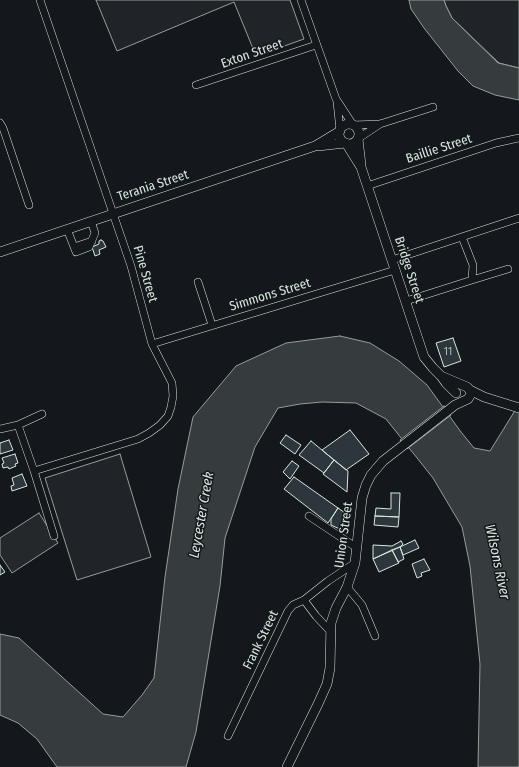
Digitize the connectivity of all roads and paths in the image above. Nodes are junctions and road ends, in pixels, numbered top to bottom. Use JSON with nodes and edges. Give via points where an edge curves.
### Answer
{"nodes":[{"id":1,"x":40,"y":0,"type":"edge"},
{"id":2,"x":301,"y":0,"type":"edge"},
{"id":3,"x":316,"y":45,"type":"junction"},
{"id":4,"x":196,"y":85,"type":"dead end"},
{"id":5,"x":336,"y":99,"type":"junction"},
{"id":6,"x":433,"y":107,"type":"dead end"},
{"id":7,"x":0,"y":123,"type":"edge"},
{"id":8,"x":380,"y":124,"type":"junction"},
{"id":9,"x":353,"y":125,"type":"junction"},
{"id":10,"x":340,"y":131,"type":"junction"},
{"id":11,"x":519,"y":138,"type":"edge"},
{"id":12,"x":358,"y":139,"type":"junction"},
{"id":13,"x":345,"y":143,"type":"junction"},
{"id":14,"x":316,"y":146,"type":"junction"},
{"id":15,"x":361,"y":167,"type":"junction"},
{"id":16,"x":367,"y":186,"type":"junction"},
{"id":17,"x":30,"y":206,"type":"dead end"},
{"id":18,"x":114,"y":213,"type":"junction"},
{"id":19,"x":519,"y":218,"type":"edge"},
{"id":20,"x":91,"y":221,"type":"junction"},
{"id":21,"x":67,"y":229,"type":"junction"},
{"id":22,"x":462,"y":237,"type":"junction"},
{"id":23,"x":0,"y":252,"type":"edge"},
{"id":24,"x":392,"y":260,"type":"junction"},
{"id":25,"x":508,"y":269,"type":"dead end"},
{"id":26,"x":395,"y":270,"type":"junction"},
{"id":27,"x":472,"y":280,"type":"junction"},
{"id":28,"x":198,"y":282,"type":"dead end"},
{"id":29,"x":406,"y":301,"type":"junction"},
{"id":30,"x":212,"y":326,"type":"junction"},
{"id":31,"x":152,"y":344,"type":"junction"},
{"id":32,"x":462,"y":396,"type":"junction"},
{"id":33,"x":519,"y":408,"type":"edge"},
{"id":34,"x":42,"y":414,"type":"dead end"},
{"id":35,"x":18,"y":425,"type":"junction"},
{"id":36,"x":0,"y":429,"type":"edge"},
{"id":37,"x":34,"y":471,"type":"junction"},
{"id":38,"x":309,"y":516,"type":"dead end"},
{"id":39,"x":54,"y":536,"type":"dead end"},
{"id":40,"x":357,"y":548,"type":"junction"},
{"id":41,"x":355,"y":563,"type":"junction"},
{"id":42,"x":347,"y":587,"type":"junction"},
{"id":43,"x":304,"y":600,"type":"junction"},
{"id":44,"x":331,"y":632,"type":"junction"},
{"id":45,"x":375,"y":636,"type":"dead end"},
{"id":46,"x":228,"y":736,"type":"dead end"},
{"id":47,"x":287,"y":767,"type":"edge"}],
"edges":[{"from":1,"to":18,"type":"street","name":"Pine Street"},
{"from":2,"to":3,"type":"street"},
{"from":3,"to":4,"type":"street","name":"Exton Street"},
{"from":3,"to":5,"type":"street"},
{"from":5,"to":9,"type":"street"},
{"from":5,"to":10,"type":"street"},
{"from":6,"to":8,"type":"street"},
{"from":7,"to":17,"type":"street"},
{"from":8,"to":9,"type":"street"},
{"from":8,"to":12,"type":"street"},
{"from":9,"to":10,"type":"main road","via":[[345,125]]},
{"from":9,"to":12,"type":"main road","via":[[358,130]]},
{"from":10,"to":13,"type":"main road","via":[[340,138]]},
{"from":10,"to":14,"type":"main road","name":"Terania Street"},
{"from":11,"to":16,"type":"street","name":"Baillie Street","via":[[496,143]]},
{"from":12,"to":13,"type":"main road","via":[[353,144]]},
{"from":12,"to":15,"type":"main road","name":"Bridge Street"},
{"from":13,"to":14,"type":"main road","name":"Terania Street"},
{"from":13,"to":15,"type":"main road","name":"Bridge Street"},
{"from":14,"to":18,"type":"main road","name":"Terania Street"},
{"from":15,"to":16,"type":"main road","name":"Bridge Street"},
{"from":16,"to":24,"type":"main road","name":"Bridge Street"},
{"from":18,"to":20,"type":"main road","name":"Terania Street"},
{"from":18,"to":31,"type":"street","name":"Pine Street"},
{"from":19,"to":22,"type":"street"},
{"from":20,"to":21,"type":"main road","name":"Terania Street"},
{"from":20,"to":21,"type":"street","via":[[95,233],[92,241],[89,247],[76,252]]},
{"from":21,"to":23,"type":"main road","name":"Terania Street"},
{"from":22,"to":24,"type":"street"},
{"from":22,"to":27,"type":"street","via":[[473,265]]},
{"from":24,"to":26,"type":"main road","name":"Bridge Street"},
{"from":25,"to":27,"type":"street"},
{"from":26,"to":29,"type":"main road","name":"Bridge Street"},
{"from":26,"to":30,"type":"street","name":"Simmons Street"},
{"from":27,"to":29,"type":"street"},
{"from":28,"to":30,"type":"street"},
{"from":29,"to":32,"type":"main road","name":"Bridge Street","via":[[424,357]]},
{"from":30,"to":31,"type":"street","name":"Simmons Street"},
{"from":31,"to":37,"type":"street","name":"Pine Street","via":[[172,383],[171,407],[168,416],[160,425],[138,439]]},
{"from":32,"to":33,"type":"main road","name":"Bridge Street","via":[[484,397]]},
{"from":32,"to":40,"type":"main road","name":"Union Street","via":[[383,461],[371,475],[362,498]]},
{"from":34,"to":35,"type":"street"},
{"from":35,"to":36,"type":"street"},
{"from":35,"to":37,"type":"street"},
{"from":37,"to":39,"type":"street"},
{"from":38,"to":40,"type":"street"},
{"from":40,"to":41,"type":"main road","name":"Union Street"},
{"from":41,"to":42,"type":"main road","name":"Union Street"},
{"from":41,"to":43,"type":"street","name":"Frank Street"},
{"from":42,"to":44,"type":"main road","name":"Union Street","via":[[333,614]]},
{"from":42,"to":45,"type":"street","via":[[362,605]]},
{"from":43,"to":44,"type":"street"},
{"from":43,"to":46,"type":"street","name":"Frank Street","via":[[293,605],[288,611]]},
{"from":44,"to":47,"type":"main road","name":"Union Street","via":[[327,684]]}]}
